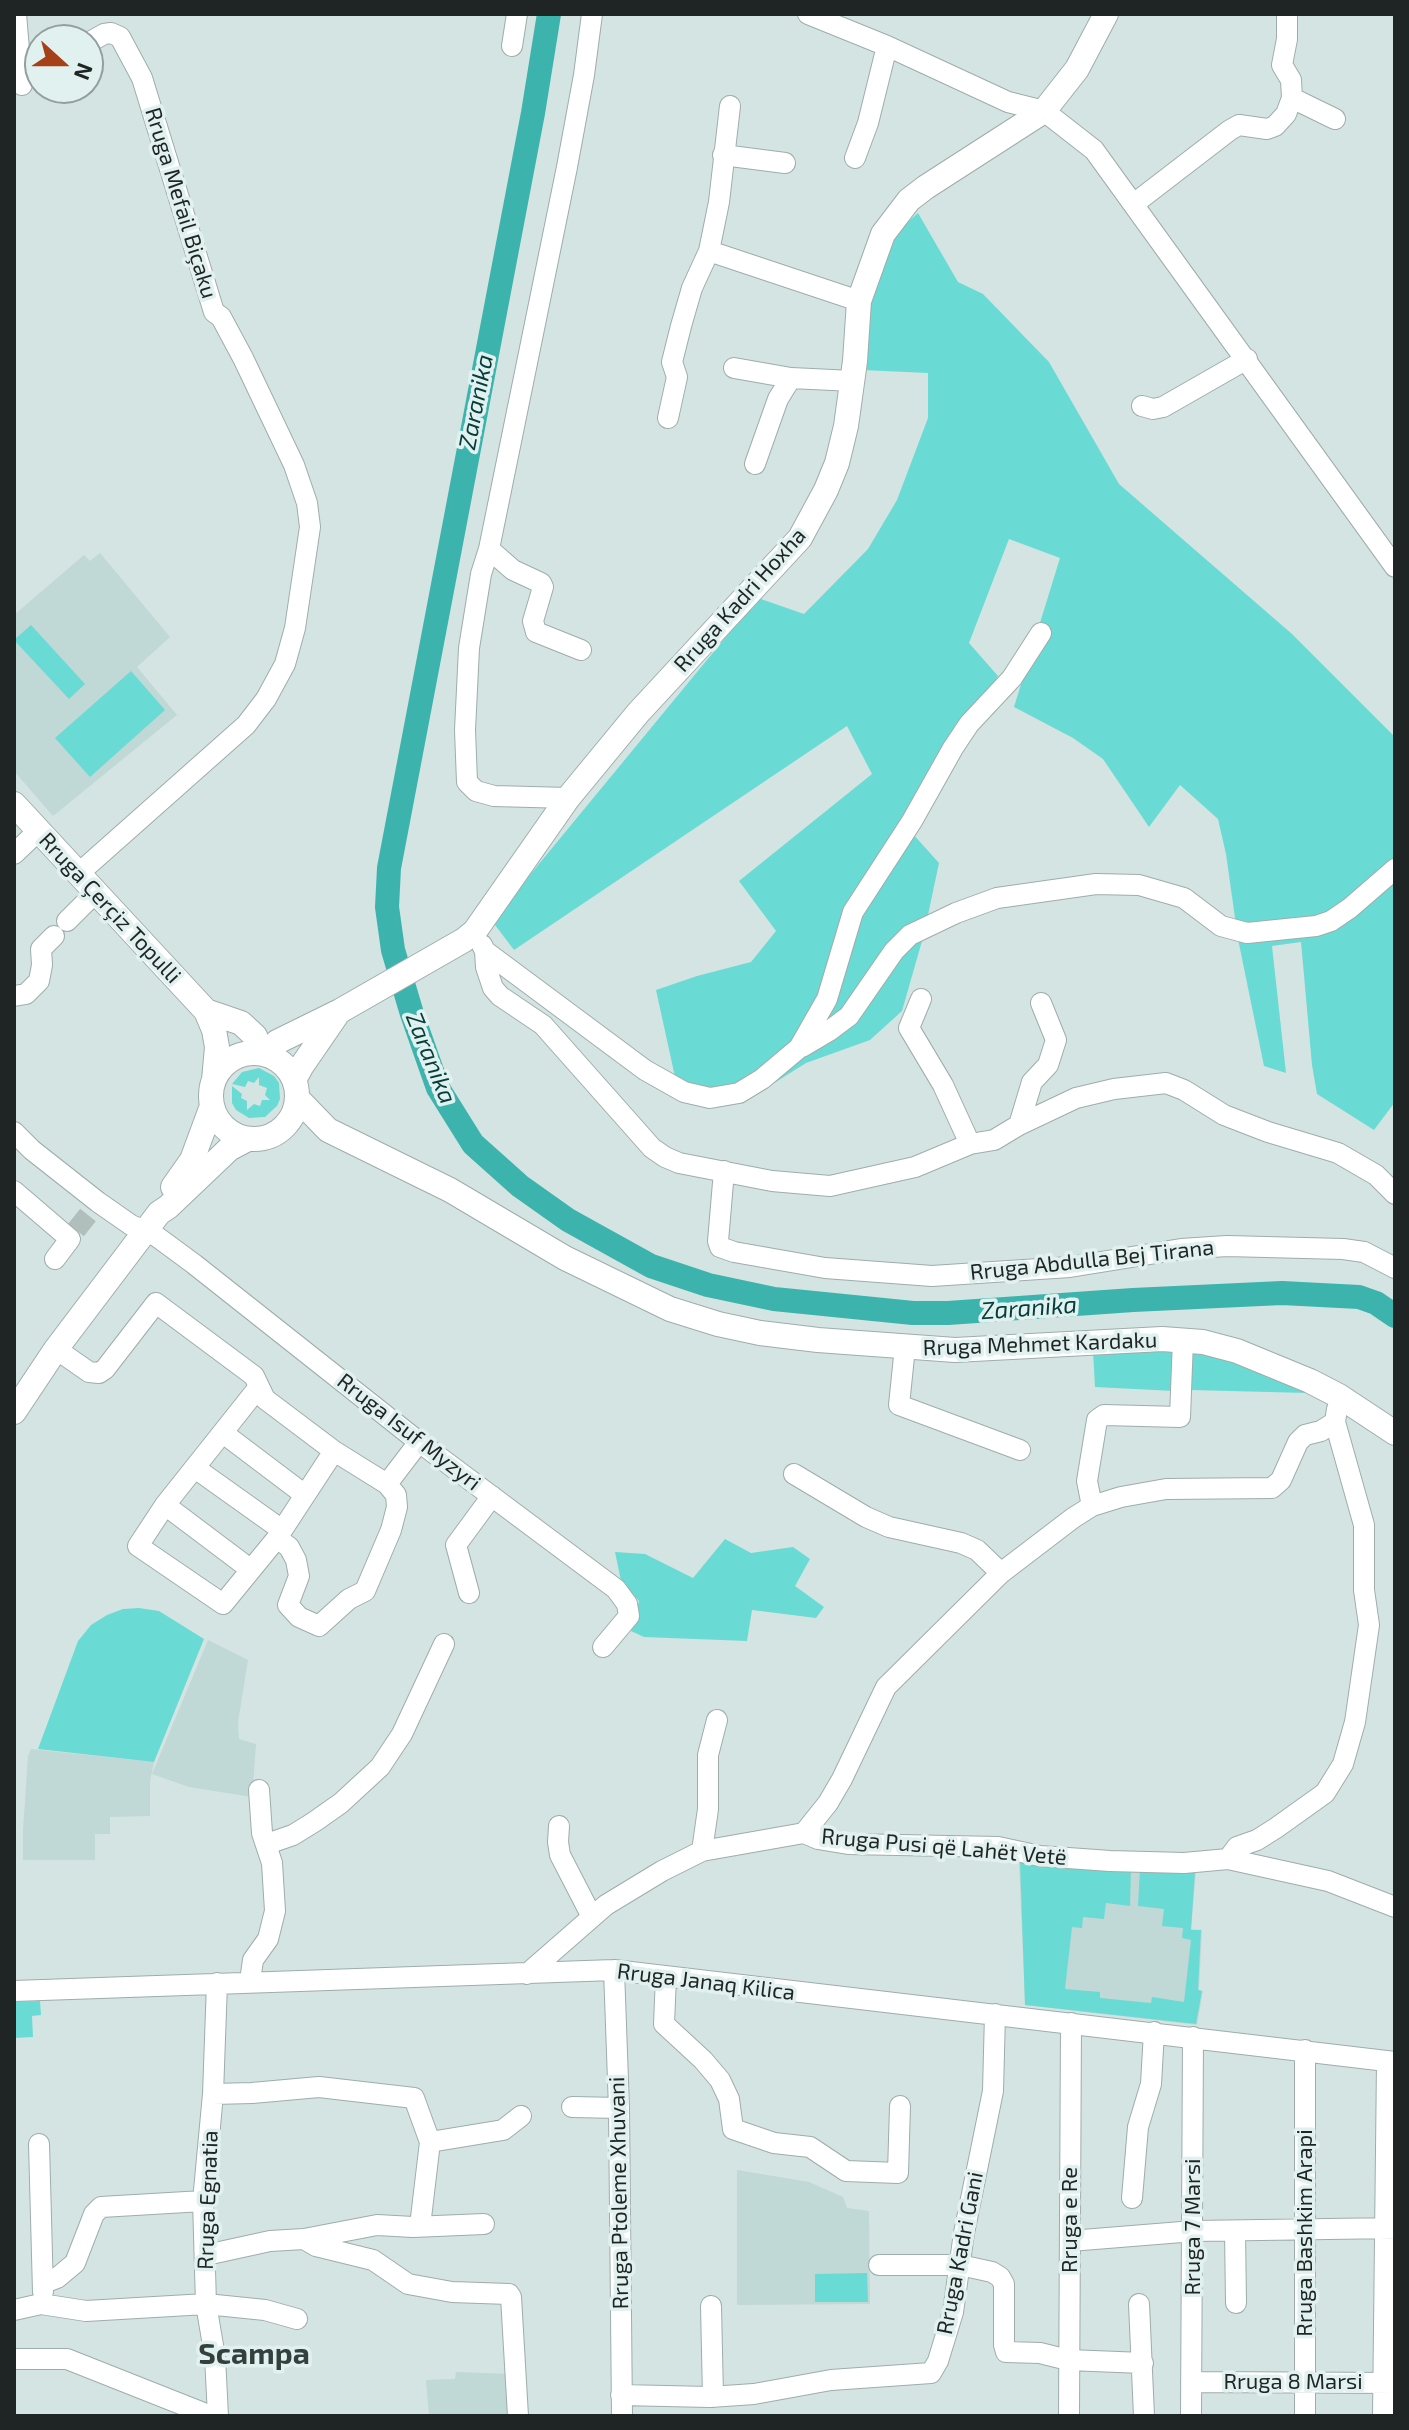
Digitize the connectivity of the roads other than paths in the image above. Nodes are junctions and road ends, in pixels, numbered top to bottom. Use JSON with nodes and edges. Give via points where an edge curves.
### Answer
{"nodes":[{"id":1,"x":16,"y":14,"type":"edge"},
{"id":2,"x":517,"y":14,"type":"edge"},
{"id":3,"x":592,"y":14,"type":"edge"},
{"id":4,"x":808,"y":14,"type":"edge"},
{"id":5,"x":1106,"y":14,"type":"edge"},
{"id":6,"x":1287,"y":14,"type":"edge"},
{"id":7,"x":104,"y":34,"type":"edge"},
{"id":8,"x":512,"y":46,"type":"dead end"},
{"id":9,"x":887,"y":46,"type":"junction"},
{"id":10,"x":18,"y":87,"type":"edge"},
{"id":11,"x":1292,"y":98,"type":"junction"},
{"id":12,"x":730,"y":106,"type":"dead end"},
{"id":13,"x":1044,"y":111,"type":"junction"},
{"id":14,"x":1335,"y":119,"type":"dead end"},
{"id":15,"x":723,"y":155,"type":"junction"},
{"id":16,"x":855,"y":158,"type":"dead end"},
{"id":17,"x":785,"y":163,"type":"dead end"},
{"id":18,"x":1135,"y":203,"type":"junction"},
{"id":19,"x":709,"y":251,"type":"junction"},
{"id":20,"x":859,"y":301,"type":"junction"},
{"id":21,"x":1247,"y":359,"type":"junction"},
{"id":22,"x":734,"y":368,"type":"dead end"},
{"id":23,"x":791,"y":378,"type":"junction"},
{"id":24,"x":853,"y":381,"type":"junction"},
{"id":25,"x":1142,"y":406,"type":"dead end"},
{"id":26,"x":668,"y":418,"type":"dead end"},
{"id":27,"x":755,"y":464,"type":"dead end"},
{"id":28,"x":489,"y":549,"type":"junction"},
{"id":29,"x":1395,"y":567,"type":"edge"},
{"id":30,"x":1041,"y":633,"type":"dead end"},
{"id":31,"x":581,"y":650,"type":"dead end"},
{"id":32,"x":568,"y":798,"type":"junction"},
{"id":33,"x":14,"y":804,"type":"edge"},
{"id":34,"x":38,"y":831,"type":"junction"},
{"id":35,"x":14,"y":854,"type":"edge"},
{"id":36,"x":1395,"y":869,"type":"edge"},
{"id":37,"x":78,"y":874,"type":"junction"},
{"id":38,"x":95,"y":893,"type":"junction"},
{"id":39,"x":475,"y":941,"type":"junction"},
{"id":40,"x":14,"y":996,"type":"edge"},
{"id":41,"x":921,"y":999,"type":"dead end"},
{"id":42,"x":1041,"y":1003,"type":"dead end"},
{"id":43,"x":206,"y":1011,"type":"junction"},
{"id":44,"x":340,"y":1011,"type":"junction"},
{"id":45,"x":241,"y":1023,"type":"junction"},
{"id":46,"x":285,"y":1037,"type":"junction"},
{"id":47,"x":799,"y":1048,"type":"junction"},
{"id":48,"x":262,"y":1053,"type":"junction"},
{"id":49,"x":214,"y":1080,"type":"junction"},
{"id":50,"x":296,"y":1089,"type":"junction"},
{"id":51,"x":212,"y":1106,"type":"junction"},
{"id":52,"x":1019,"y":1125,"type":"junction"},
{"id":53,"x":283,"y":1128,"type":"junction"},
{"id":54,"x":328,"y":1130,"type":"junction"},
{"id":55,"x":14,"y":1132,"type":"edge"},
{"id":56,"x":248,"y":1139,"type":"junction"},
{"id":57,"x":970,"y":1144,"type":"junction"},
{"id":58,"x":724,"y":1171,"type":"junction"},
{"id":59,"x":14,"y":1191,"type":"edge"},
{"id":60,"x":1395,"y":1194,"type":"edge"},
{"id":61,"x":83,"y":1222,"type":"junction"},
{"id":62,"x":152,"y":1222,"type":"junction"},
{"id":63,"x":55,"y":1259,"type":"dead end"},
{"id":64,"x":1395,"y":1268,"type":"edge"},
{"id":65,"x":1183,"y":1340,"type":"junction"},
{"id":66,"x":905,"y":1347,"type":"junction"},
{"id":67,"x":56,"y":1349,"type":"junction"},
{"id":68,"x":258,"y":1388,"type":"junction"},
{"id":69,"x":1339,"y":1396,"type":"junction"},
{"id":70,"x":14,"y":1412,"type":"edge"},
{"id":71,"x":1335,"y":1422,"type":"junction"},
{"id":72,"x":223,"y":1433,"type":"junction"},
{"id":73,"x":1395,"y":1433,"type":"edge"},
{"id":74,"x":419,"y":1442,"type":"junction"},
{"id":75,"x":1020,"y":1450,"type":"dead end"},
{"id":76,"x":334,"y":1451,"type":"junction"},
{"id":77,"x":195,"y":1468,"type":"junction"},
{"id":78,"x":794,"y":1474,"type":"dead end"},
{"id":79,"x":387,"y":1484,"type":"junction"},
{"id":80,"x":305,"y":1495,"type":"junction"},
{"id":81,"x":492,"y":1496,"type":"junction"},
{"id":82,"x":165,"y":1505,"type":"junction"},
{"id":83,"x":1092,"y":1506,"type":"junction"},
{"id":84,"x":279,"y":1534,"type":"junction"},
{"id":85,"x":250,"y":1569,"type":"junction"},
{"id":86,"x":1001,"y":1573,"type":"junction"},
{"id":87,"x":469,"y":1593,"type":"dead end"},
{"id":88,"x":444,"y":1644,"type":"dead end"},
{"id":89,"x":603,"y":1647,"type":"dead end"},
{"id":90,"x":717,"y":1720,"type":"dead end"},
{"id":91,"x":259,"y":1790,"type":"dead end"},
{"id":92,"x":559,"y":1826,"type":"dead end"},
{"id":93,"x":804,"y":1833,"type":"junction"},
{"id":94,"x":267,"y":1844,"type":"junction"},
{"id":95,"x":702,"y":1851,"type":"junction"},
{"id":96,"x":1228,"y":1859,"type":"junction"},
{"id":97,"x":1395,"y":1907,"type":"edge"},
{"id":98,"x":592,"y":1917,"type":"junction"},
{"id":99,"x":614,"y":1970,"type":"junction"},
{"id":100,"x":527,"y":1974,"type":"junction"},
{"id":101,"x":666,"y":1976,"type":"junction"},
{"id":102,"x":250,"y":1981,"type":"junction"},
{"id":103,"x":217,"y":1983,"type":"junction"},
{"id":104,"x":14,"y":1991,"type":"edge"},
{"id":105,"x":995,"y":2014,"type":"junction"},
{"id":106,"x":1071,"y":2023,"type":"junction"},
{"id":107,"x":1154,"y":2032,"type":"junction"},
{"id":108,"x":1193,"y":2037,"type":"junction"},
{"id":109,"x":1305,"y":2050,"type":"junction"},
{"id":110,"x":1391,"y":2061,"type":"edge"},
{"id":111,"x":213,"y":2094,"type":"junction"},
{"id":112,"x":900,"y":2106,"type":"dead end"},
{"id":113,"x":572,"y":2107,"type":"dead end"},
{"id":114,"x":619,"y":2108,"type":"junction"},
{"id":115,"x":521,"y":2116,"type":"dead end"},
{"id":116,"x":430,"y":2142,"type":"junction"},
{"id":117,"x":39,"y":2144,"type":"dead end"},
{"id":118,"x":1132,"y":2198,"type":"dead end"},
{"id":119,"x":203,"y":2201,"type":"junction"},
{"id":120,"x":484,"y":2224,"type":"dead end"},
{"id":121,"x":420,"y":2226,"type":"junction"},
{"id":122,"x":1390,"y":2228,"type":"edge"},
{"id":123,"x":1194,"y":2231,"type":"junction"},
{"id":124,"x":1235,"y":2231,"type":"junction"},
{"id":125,"x":1307,"y":2231,"type":"junction"},
{"id":126,"x":304,"y":2239,"type":"junction"},
{"id":127,"x":1070,"y":2241,"type":"junction"},
{"id":128,"x":206,"y":2255,"type":"junction"},
{"id":129,"x":879,"y":2265,"type":"dead end"},
{"id":130,"x":960,"y":2265,"type":"junction"},
{"id":131,"x":42,"y":2293,"type":"junction"},
{"id":132,"x":1236,"y":2303,"type":"dead end"},
{"id":133,"x":206,"y":2304,"type":"junction"},
{"id":134,"x":1139,"y":2304,"type":"dead end"},
{"id":135,"x":711,"y":2306,"type":"dead end"},
{"id":136,"x":14,"y":2310,"type":"edge"},
{"id":137,"x":297,"y":2319,"type":"dead end"},
{"id":138,"x":14,"y":2359,"type":"edge"},
{"id":139,"x":1068,"y":2360,"type":"junction"},
{"id":140,"x":1143,"y":2363,"type":"junction"},
{"id":141,"x":1191,"y":2382,"type":"junction"},
{"id":142,"x":1305,"y":2382,"type":"junction"},
{"id":143,"x":1389,"y":2383,"type":"edge"},
{"id":144,"x":621,"y":2395,"type":"junction"},
{"id":145,"x":713,"y":2397,"type":"junction"},
{"id":146,"x":174,"y":2409,"type":"edge"},
{"id":147,"x":211,"y":2416,"type":"edge"},
{"id":148,"x":218,"y":2416,"type":"edge"},
{"id":149,"x":518,"y":2416,"type":"edge"},
{"id":150,"x":622,"y":2416,"type":"edge"},
{"id":151,"x":1069,"y":2416,"type":"edge"},
{"id":152,"x":1144,"y":2416,"type":"edge"},
{"id":153,"x":1191,"y":2416,"type":"edge"},
{"id":154,"x":1305,"y":2416,"type":"edge"},
{"id":155,"x":1383,"y":2416,"type":"edge"}],
"edges":[{"from":1,"to":10,"type":"street"},
{"from":2,"to":8,"type":"street"},
{"from":3,"to":28,"type":"street","via":[[567,167]]},
{"from":4,"to":9,"type":"street"},
{"from":5,"to":13,"type":"main road","name":"Rruga Kadri Hoxha","via":[[1077,69]]},
{"from":6,"to":11,"type":"street","via":[[1282,65],[1291,80]]},
{"from":7,"to":37,"type":"street","name":"Rruga Mefail Biçaku","via":[[120,37],[142,78],[214,312],[243,358],[294,465],[310,527],[295,628],[285,664],[266,699],[246,725]]},
{"from":9,"to":13,"type":"street","via":[[1008,102]]},
{"from":9,"to":16,"type":"street"},
{"from":11,"to":14,"type":"street"},
{"from":11,"to":18,"type":"street","via":[[1275,126],[1239,125]]},
{"from":12,"to":15,"type":"street"},
{"from":13,"to":18,"type":"street","via":[[1094,150]]},
{"from":13,"to":20,"type":"main road","name":"Rruga Kadri Hoxha","via":[[909,200],[883,234]]},
{"from":15,"to":17,"type":"street"},
{"from":15,"to":19,"type":"street"},
{"from":18,"to":21,"type":"street"},
{"from":19,"to":20,"type":"street"},
{"from":19,"to":26,"type":"street","via":[[692,288],[672,362],[677,377]]},
{"from":20,"to":24,"type":"main road","name":"Rruga Kadri Hoxha"},
{"from":21,"to":25,"type":"street","via":[[1163,407]]},
{"from":21,"to":29,"type":"street"},
{"from":22,"to":23,"type":"street"},
{"from":23,"to":24,"type":"street"},
{"from":23,"to":27,"type":"street"},
{"from":24,"to":32,"type":"main road","name":"Rruga Kadri Hoxha","via":[[837,463],[800,538],[638,713]]},
{"from":28,"to":31,"type":"street","via":[[513,570],[541,583],[533,621],[536,632]]},
{"from":28,"to":32,"type":"street","via":[[469,648],[467,782],[494,796]]},
{"from":30,"to":47,"type":"street","via":[[1012,678],[969,724],[853,912],[827,999]]},
{"from":32,"to":39,"type":"main road","name":"Rruga Kadri Hoxha"},
{"from":33,"to":34,"type":"main road","name":"Rruga Çerçiz Topulli"},
{"from":34,"to":35,"type":"street"},
{"from":34,"to":37,"type":"main road","name":"Rruga Çerçiz Topulli"},
{"from":36,"to":47,"type":"street","via":[[1331,921],[1247,933],[1221,926],[1184,898],[1139,885],[1096,884],[997,898],[910,935],[849,1016]]},
{"from":37,"to":38,"type":"main road","name":"Rruga Çerçiz Topulli"},
{"from":38,"to":40,"type":"street","via":[[41,949],[39,981],[26,994]]},
{"from":38,"to":43,"type":"main road","name":"Rruga Çerçiz Topulli"},
{"from":39,"to":44,"type":"main road","name":"Rruga Kadri Hoxha"},
{"from":39,"to":47,"type":"street","via":[[645,1070],[684,1092],[710,1098],[739,1093]]},
{"from":39,"to":58,"type":"street","via":[[493,988],[543,1025],[652,1148],[679,1163]]},
{"from":41,"to":57,"type":"street","via":[[909,1028]]},
{"from":42,"to":52,"type":"street","via":[[1056,1040],[1048,1065],[1032,1082]]},
{"from":43,"to":45,"type":"main road"},
{"from":43,"to":49,"type":"main road","via":[[217,1047]]},
{"from":44,"to":46,"type":"main road","name":"Rruga Kadri Hoxha"},
{"from":44,"to":50,"type":"main road","name":"Rruga Kadri Hoxha","via":[[301,1067]]},
{"from":45,"to":46,"type":"main road"},
{"from":45,"to":48,"type":"main road","via":[[255,1036]]},
{"from":46,"to":48,"type":"main road","name":"Rruga Kadri Hoxha"},
{"from":48,"to":49,"type":"main road","via":[[238,1056]]},
{"from":48,"to":50,"type":"main road","via":[[281,1062]]},
{"from":49,"to":51,"type":"main road"},
{"from":50,"to":53,"type":"main road","via":[[293,1115]]},
{"from":50,"to":54,"type":"main road","name":"Rruga Mehmet Kardaku"},
{"from":51,"to":56,"type":"main road","via":[[225,1128]]},
{"from":51,"to":62,"type":"main road","via":[[192,1160]]},
{"from":52,"to":57,"type":"street","via":[[994,1140]]},
{"from":52,"to":60,"type":"street","via":[[1076,1098],[1166,1083],[1224,1115],[1338,1153],[1376,1175]]},
{"from":53,"to":54,"type":"main road","name":"Rruga Mehmet Kardaku"},
{"from":53,"to":56,"type":"main road","via":[[271,1136]]},
{"from":54,"to":66,"type":"main road","name":"Rruga Mehmet Kardaku","via":[[670,1309],[760,1333]]},
{"from":55,"to":61,"type":"street"},
{"from":56,"to":62,"type":"main road","via":[[229,1149]]},
{"from":57,"to":58,"type":"street","via":[[915,1167],[830,1186]]},
{"from":58,"to":64,"type":"street","name":"Rruga Abdulla Bej Tirana","via":[[720,1247],[825,1268],[932,1276],[1070,1267],[1227,1246],[1343,1249],[1364,1252]]},
{"from":59,"to":61,"type":"street"},
{"from":61,"to":62,"type":"street","name":"Rruga Isuf Myzyri"},
{"from":61,"to":63,"type":"street"},
{"from":62,"to":67,"type":"main road"},
{"from":62,"to":74,"type":"street","name":"Rruga Isuf Myzyri","via":[[194,1264]]},
{"from":65,"to":66,"type":"main road","name":"Rruga Mehmet Kardaku","via":[[955,1350]]},
{"from":65,"to":69,"type":"main road","name":"Rruga Mehmet Kardaku","via":[[1237,1351]]},
{"from":65,"to":83,"type":"street","via":[[1179,1417],[1104,1415],[1097,1420],[1087,1481]]},
{"from":66,"to":75,"type":"street","via":[[899,1405]]},
{"from":67,"to":68,"type":"street","via":[[89,1372],[99,1373],[156,1303],[254,1376]]},
{"from":67,"to":70,"type":"main road"},
{"from":68,"to":72,"type":"street"},
{"from":68,"to":76,"type":"street","via":[[265,1399]]},
{"from":69,"to":71,"type":"street"},
{"from":69,"to":73,"type":"main road","name":"Rruga Mehmet Kardaku"},
{"from":71,"to":83,"type":"street","via":[[1298,1442],[1272,1488],[1166,1489]]},
{"from":71,"to":96,"type":"street","via":[[1364,1525],[1369,1625],[1355,1722],[1343,1764],[1325,1793],[1257,1840],[1237,1847]]},
{"from":72,"to":77,"type":"street"},
{"from":72,"to":80,"type":"street"},
{"from":74,"to":79,"type":"street"},
{"from":74,"to":81,"type":"street","name":"Rruga Isuf Myzyri"},
{"from":76,"to":79,"type":"street"},
{"from":76,"to":80,"type":"street"},
{"from":77,"to":82,"type":"street"},
{"from":77,"to":84,"type":"street"},
{"from":78,"to":86,"type":"street","via":[[889,1527],[977,1550]]},
{"from":79,"to":84,"type":"street","via":[[397,1507],[365,1591],[319,1626],[288,1605],[299,1576],[296,1560]]},
{"from":80,"to":84,"type":"street"},
{"from":81,"to":87,"type":"street","via":[[456,1545]]},
{"from":81,"to":89,"type":"street","name":"Rruga Isuf Myzyri","via":[[616,1589],[629,1616]]},
{"from":82,"to":85,"type":"street"},
{"from":82,"to":85,"type":"street","via":[[138,1546],[223,1604]]},
{"from":83,"to":86,"type":"street"},
{"from":84,"to":85,"type":"street"},
{"from":86,"to":93,"type":"street","via":[[886,1687],[842,1779]]},
{"from":88,"to":94,"type":"street","via":[[402,1734],[380,1767],[314,1822]]},
{"from":90,"to":95,"type":"street","via":[[708,1755]]},
{"from":91,"to":94,"type":"street"},
{"from":92,"to":98,"type":"street","via":[[560,1855]]},
{"from":93,"to":95,"type":"street","name":"Rruga Pusi që Lahët Vetë"},
{"from":93,"to":96,"type":"street","name":"Rruga Pusi që Lahët Vetë","via":[[848,1844],[998,1847],[1110,1861]]},
{"from":94,"to":102,"type":"street","via":[[275,1911],[268,1939],[253,1960]]},
{"from":95,"to":98,"type":"street","name":"Rruga Pusi që Lahët Vetë"},
{"from":96,"to":97,"type":"street","name":"Rruga Pusi që Lahët Vetë","via":[[1328,1881]]},
{"from":98,"to":100,"type":"street","name":"Rruga Pusi që Lahët Vetë"},
{"from":99,"to":100,"type":"street","name":"Rruga Janaq Kilica"},
{"from":99,"to":101,"type":"street","name":"Rruga Janaq Kilica"},
{"from":99,"to":114,"type":"street","name":"Rruga Ptoleme Xhuvani"},
{"from":100,"to":102,"type":"street","name":"Rruga Janaq Kilica"},
{"from":101,"to":105,"type":"street","name":"Rruga Janaq Kilica"},
{"from":101,"to":112,"type":"street","via":[[664,2024],[720,2080],[733,2129],[774,2143],[810,2147],[845,2171],[898,2173]]},
{"from":102,"to":103,"type":"street","name":"Rruga Janaq Kilica"},
{"from":103,"to":104,"type":"street","name":"Rruga Janaq Kilica"},
{"from":103,"to":111,"type":"street","name":"Rruga Egnatia"},
{"from":105,"to":106,"type":"street","name":"Rruga Janaq Kilica"},
{"from":105,"to":130,"type":"street","name":"Rruga Kadri Gani","via":[[993,2091]]},
{"from":106,"to":107,"type":"street","name":"Rruga Janaq Kilica"},
{"from":106,"to":127,"type":"street","name":"Rruga e Re"},
{"from":107,"to":108,"type":"street","name":"Rruga Janaq Kilica"},
{"from":107,"to":118,"type":"street"},
{"from":108,"to":109,"type":"street","name":"Rruga Janaq Kilica"},
{"from":108,"to":123,"type":"street","name":"Rruga 7 Marsi"},
{"from":109,"to":110,"type":"street","name":"Rruga Janaq Kilica"},
{"from":109,"to":125,"type":"street","name":"Rruga Bashkim Arapi"},
{"from":110,"to":122,"type":"street"},
{"from":111,"to":116,"type":"street","via":[[319,2087],[414,2098]]},
{"from":111,"to":119,"type":"street","name":"Rruga Egnatia"},
{"from":113,"to":114,"type":"street"},
{"from":114,"to":144,"type":"street","name":"Rruga Ptoleme Xhuvani"},
{"from":115,"to":116,"type":"street","via":[[503,2130]]},
{"from":116,"to":121,"type":"street"},
{"from":117,"to":131,"type":"street"},
{"from":119,"to":128,"type":"street","name":"Rruga Egnatia"},
{"from":119,"to":131,"type":"street","via":[[101,2207],[75,2263]]},
{"from":120,"to":121,"type":"street"},
{"from":121,"to":126,"type":"street","via":[[377,2225]]},
{"from":122,"to":125,"type":"street"},
{"from":122,"to":143,"type":"street"},
{"from":123,"to":124,"type":"street"},
{"from":123,"to":127,"type":"street"},
{"from":123,"to":141,"type":"street","name":"Rruga 7 Marsi"},
{"from":124,"to":125,"type":"street"},
{"from":124,"to":132,"type":"street"},
{"from":125,"to":142,"type":"street","name":"Rruga Bashkim Arapi"},
{"from":126,"to":128,"type":"street"},
{"from":126,"to":149,"type":"street","via":[[373,2260],[408,2284],[509,2294]]},
{"from":127,"to":139,"type":"street","name":"Rruga e Re"},
{"from":128,"to":133,"type":"street","name":"Rruga Egnatia"},
{"from":129,"to":130,"type":"street"},
{"from":130,"to":139,"type":"street","via":[[992,2272],[1004,2284],[1006,2352]]},
{"from":130,"to":145,"type":"street","name":"Rruga Kadri Gani","via":[[953,2312],[931,2373]]},
{"from":131,"to":133,"type":"street","via":[[86,2311]]},
{"from":131,"to":136,"type":"street"},
{"from":133,"to":137,"type":"street"},
{"from":133,"to":148,"type":"street","name":"Rruga Egnatia"},
{"from":134,"to":140,"type":"street"},
{"from":135,"to":145,"type":"street"},
{"from":138,"to":146,"type":"street","via":[[67,2359]]},
{"from":139,"to":140,"type":"street"},
{"from":139,"to":151,"type":"street","name":"Rruga e Re"},
{"from":140,"to":152,"type":"street"},
{"from":141,"to":142,"type":"street","name":"Rruga 8 Marsi"},
{"from":141,"to":153,"type":"street","name":"Rruga 7 Marsi"},
{"from":142,"to":143,"type":"street","name":"Rruga 8 Marsi"},
{"from":142,"to":154,"type":"street","name":"Rruga Bashkim Arapi"},
{"from":143,"to":155,"type":"street"},
{"from":144,"to":145,"type":"street","name":"Rruga Kadri Gani"},
{"from":144,"to":150,"type":"street","name":"Rruga Ptoleme Xhuvani"},
{"from":146,"to":147,"type":"street"}]}
